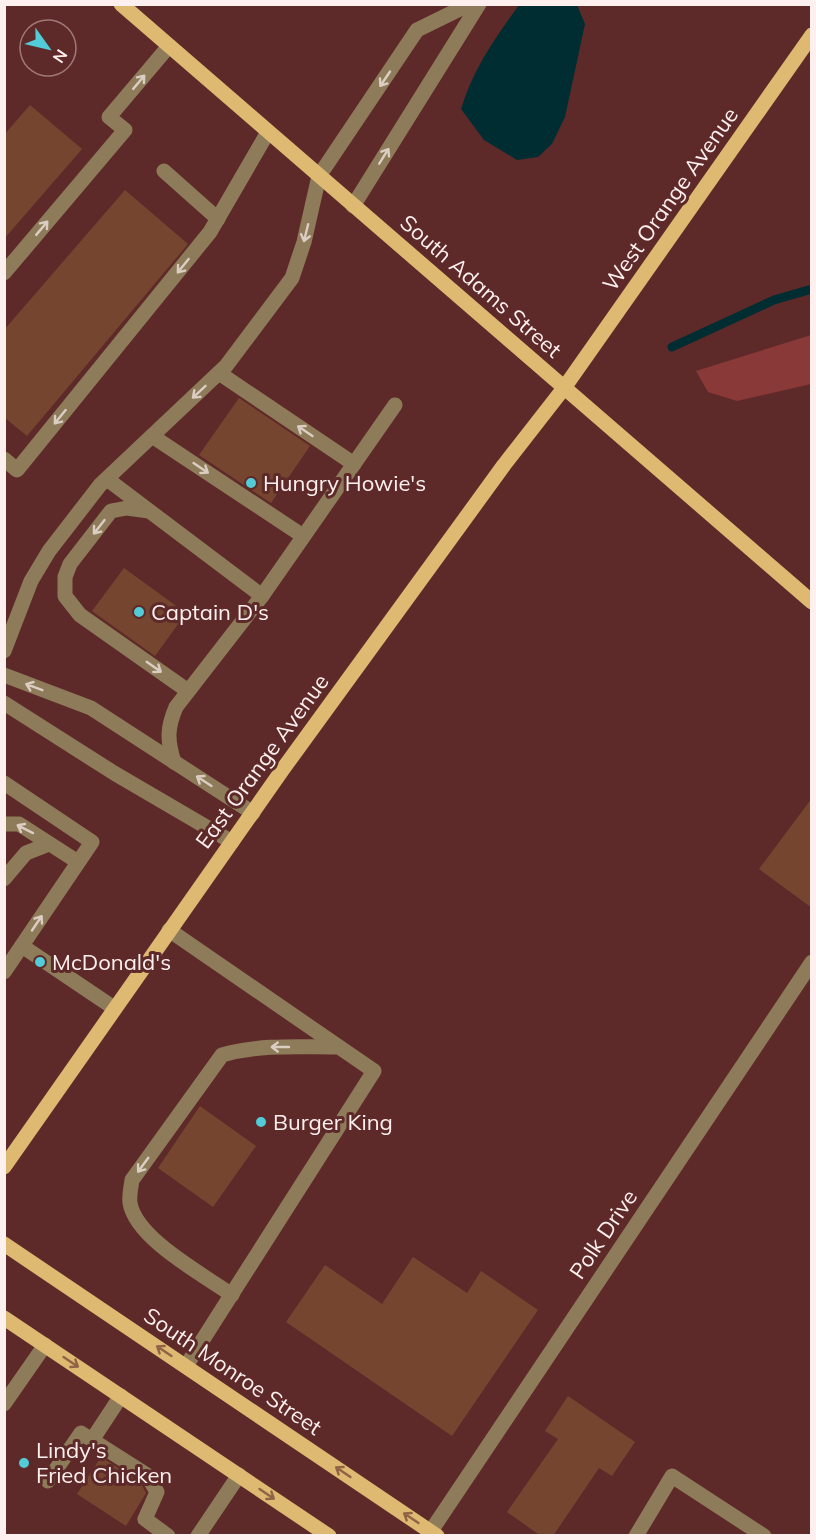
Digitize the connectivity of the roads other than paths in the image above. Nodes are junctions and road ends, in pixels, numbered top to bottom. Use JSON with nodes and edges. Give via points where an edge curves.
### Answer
{"nodes":[{"id":1,"x":121,"y":4,"type":"edge"},
{"id":2,"x":470,"y":4,"type":"edge"},
{"id":3,"x":479,"y":4,"type":"edge"},
{"id":4,"x":812,"y":35,"type":"edge"},
{"id":5,"x":169,"y":46,"type":"junction"},
{"id":6,"x":268,"y":132,"type":"junction"},
{"id":7,"x":164,"y":171,"type":"dead end"},
{"id":8,"x":319,"y":176,"type":"junction"},
{"id":9,"x":353,"y":206,"type":"junction"},
{"id":10,"x":218,"y":219,"type":"junction"},
{"id":11,"x":4,"y":273,"type":"edge"},
{"id":12,"x":219,"y":373,"type":"junction"},
{"id":13,"x":564,"y":388,"type":"junction"},
{"id":14,"x":395,"y":405,"type":"dead end"},
{"id":15,"x":152,"y":436,"type":"junction"},
{"id":16,"x":4,"y":459,"type":"edge"},
{"id":17,"x":354,"y":464,"type":"junction"},
{"id":18,"x":107,"y":478,"type":"junction"},
{"id":19,"x":149,"y":511,"type":"junction"},
{"id":20,"x":303,"y":537,"type":"junction"},
{"id":21,"x":262,"y":596,"type":"junction"},
{"id":22,"x":812,"y":602,"type":"edge"},
{"id":23,"x":4,"y":651,"type":"edge"},
{"id":24,"x":4,"y":675,"type":"edge"},
{"id":25,"x":188,"y":691,"type":"junction"},
{"id":26,"x":4,"y":703,"type":"edge"},
{"id":27,"x":174,"y":762,"type":"junction"},
{"id":28,"x":4,"y":783,"type":"edge"},
{"id":29,"x":253,"y":813,"type":"junction"},
{"id":30,"x":4,"y":824,"type":"edge"},
{"id":31,"x":231,"y":842,"type":"junction"},
{"id":32,"x":49,"y":843,"type":"junction"},
{"id":33,"x":78,"y":862,"type":"junction"},
{"id":34,"x":4,"y":879,"type":"edge"},
{"id":35,"x":169,"y":930,"type":"junction"},
{"id":36,"x":22,"y":946,"type":"junction"},
{"id":37,"x":812,"y":962,"type":"edge"},
{"id":38,"x":4,"y":972,"type":"edge"},
{"id":39,"x":114,"y":1008,"type":"junction"},
{"id":40,"x":339,"y":1047,"type":"junction"},
{"id":41,"x":4,"y":1167,"type":"edge"},
{"id":42,"x":4,"y":1244,"type":"edge"},
{"id":43,"x":232,"y":1295,"type":"junction"},
{"id":44,"x":4,"y":1318,"type":"edge"},
{"id":45,"x":45,"y":1345,"type":"junction"},
{"id":46,"x":186,"y":1366,"type":"junction"},
{"id":47,"x":122,"y":1396,"type":"junction"},
{"id":48,"x":4,"y":1404,"type":"edge"},
{"id":49,"x":93,"y":1440,"type":"junction"},
{"id":50,"x":239,"y":1475,"type":"junction"},
{"id":51,"x":48,"y":1481,"type":"dead end"},
{"id":52,"x":434,"y":1533,"type":"edge"},
{"id":53,"x":168,"y":1536,"type":"edge"},
{"id":54,"x":198,"y":1536,"type":"edge"},
{"id":55,"x":329,"y":1536,"type":"edge"},
{"id":56,"x":636,"y":1536,"type":"edge"},
{"id":57,"x":764,"y":1536,"type":"edge"}],
"edges":[{"from":1,"to":5,"type":"main road","name":"South Adams Street"},
{"from":2,"to":8,"type":"street","one_way":true,"via":[[417,30]]},
{"from":9,"to":3,"type":"street","one_way":true},
{"from":4,"to":13,"type":"main road","name":"West Orange Avenue"},
{"from":5,"to":6,"type":"main road","name":"South Adams Street"},
{"from":11,"to":5,"type":"street","one_way":true,"via":[[125,130],[109,117]]},
{"from":6,"to":8,"type":"main road","name":"South Adams Street"},
{"from":6,"to":10,"type":"street"},
{"from":7,"to":10,"type":"street"},
{"from":8,"to":9,"type":"main road","name":"South Adams Street"},
{"from":8,"to":12,"type":"street","one_way":true,"via":[[292,278]]},
{"from":9,"to":13,"type":"main road","name":"South Adams Street"},
{"from":10,"to":16,"type":"street","one_way":true,"via":[[17,470]]},
{"from":12,"to":15,"type":"street","one_way":true},
{"from":17,"to":12,"type":"street","one_way":true},
{"from":13,"to":22,"type":"main road","name":"South Adams Street"},
{"from":13,"to":29,"type":"main road","name":"East Orange Avenue"},
{"from":14,"to":17,"type":"street"},
{"from":15,"to":18,"type":"street"},
{"from":15,"to":20,"type":"street","one_way":true},
{"from":17,"to":20,"type":"street"},
{"from":18,"to":19,"type":"street"},
{"from":18,"to":23,"type":"street","via":[[49,551],[31,581]]},
{"from":19,"to":21,"type":"street"},
{"from":19,"to":25,"type":"street","one_way":true,"via":[[111,511],[70,564],[65,596],[80,615]]},
{"from":20,"to":21,"type":"street"},
{"from":21,"to":25,"type":"street"},
{"from":27,"to":24,"type":"street","one_way":true,"via":[[91,708]]},
{"from":25,"to":27,"type":"street","via":[[167,728]]},
{"from":26,"to":31,"type":"street"},
{"from":29,"to":27,"type":"street","one_way":true},
{"from":28,"to":33,"type":"street","via":[[92,842]]},
{"from":29,"to":31,"type":"main road","name":"East Orange Avenue"},
{"from":32,"to":30,"type":"street","one_way":true,"via":[[19,824]]},
{"from":31,"to":35,"type":"main road","name":"East Orange Avenue"},
{"from":32,"to":33,"type":"street"},
{"from":32,"to":34,"type":"street","via":[[26,853]]},
{"from":36,"to":33,"type":"street","one_way":true},
{"from":35,"to":39,"type":"main road","name":"East Orange Avenue"},
{"from":35,"to":40,"type":"street"},
{"from":36,"to":38,"type":"street"},
{"from":36,"to":39,"type":"street"},
{"from":37,"to":52,"type":"street","name":"Polk Drive"},
{"from":39,"to":41,"type":"main road","name":"East Orange Avenue"},
{"from":40,"to":43,"type":"street","via":[[374,1071]]},
{"from":40,"to":43,"type":"street","one_way":true,"via":[[246,1048],[222,1055],[132,1180],[130,1202],[149,1236]]},
{"from":46,"to":42,"type":"main road","name":"South Monroe Street","one_way":true},
{"from":43,"to":46,"type":"street"},
{"from":44,"to":45,"type":"main road"},
{"from":45,"to":47,"type":"main road","one_way":true},
{"from":45,"to":48,"type":"street"},
{"from":52,"to":46,"type":"main road","name":"South Monroe Street","one_way":true},
{"from":47,"to":49,"type":"street"},
{"from":47,"to":50,"type":"main road"},
{"from":49,"to":51,"type":"street","via":[[81,1433]]},
{"from":49,"to":53,"type":"street","via":[[147,1475],[157,1492],[145,1519]]},
{"from":50,"to":54,"type":"street"},
{"from":50,"to":55,"type":"main road","one_way":true},
{"from":56,"to":57,"type":"street","via":[[672,1476]]}]}
